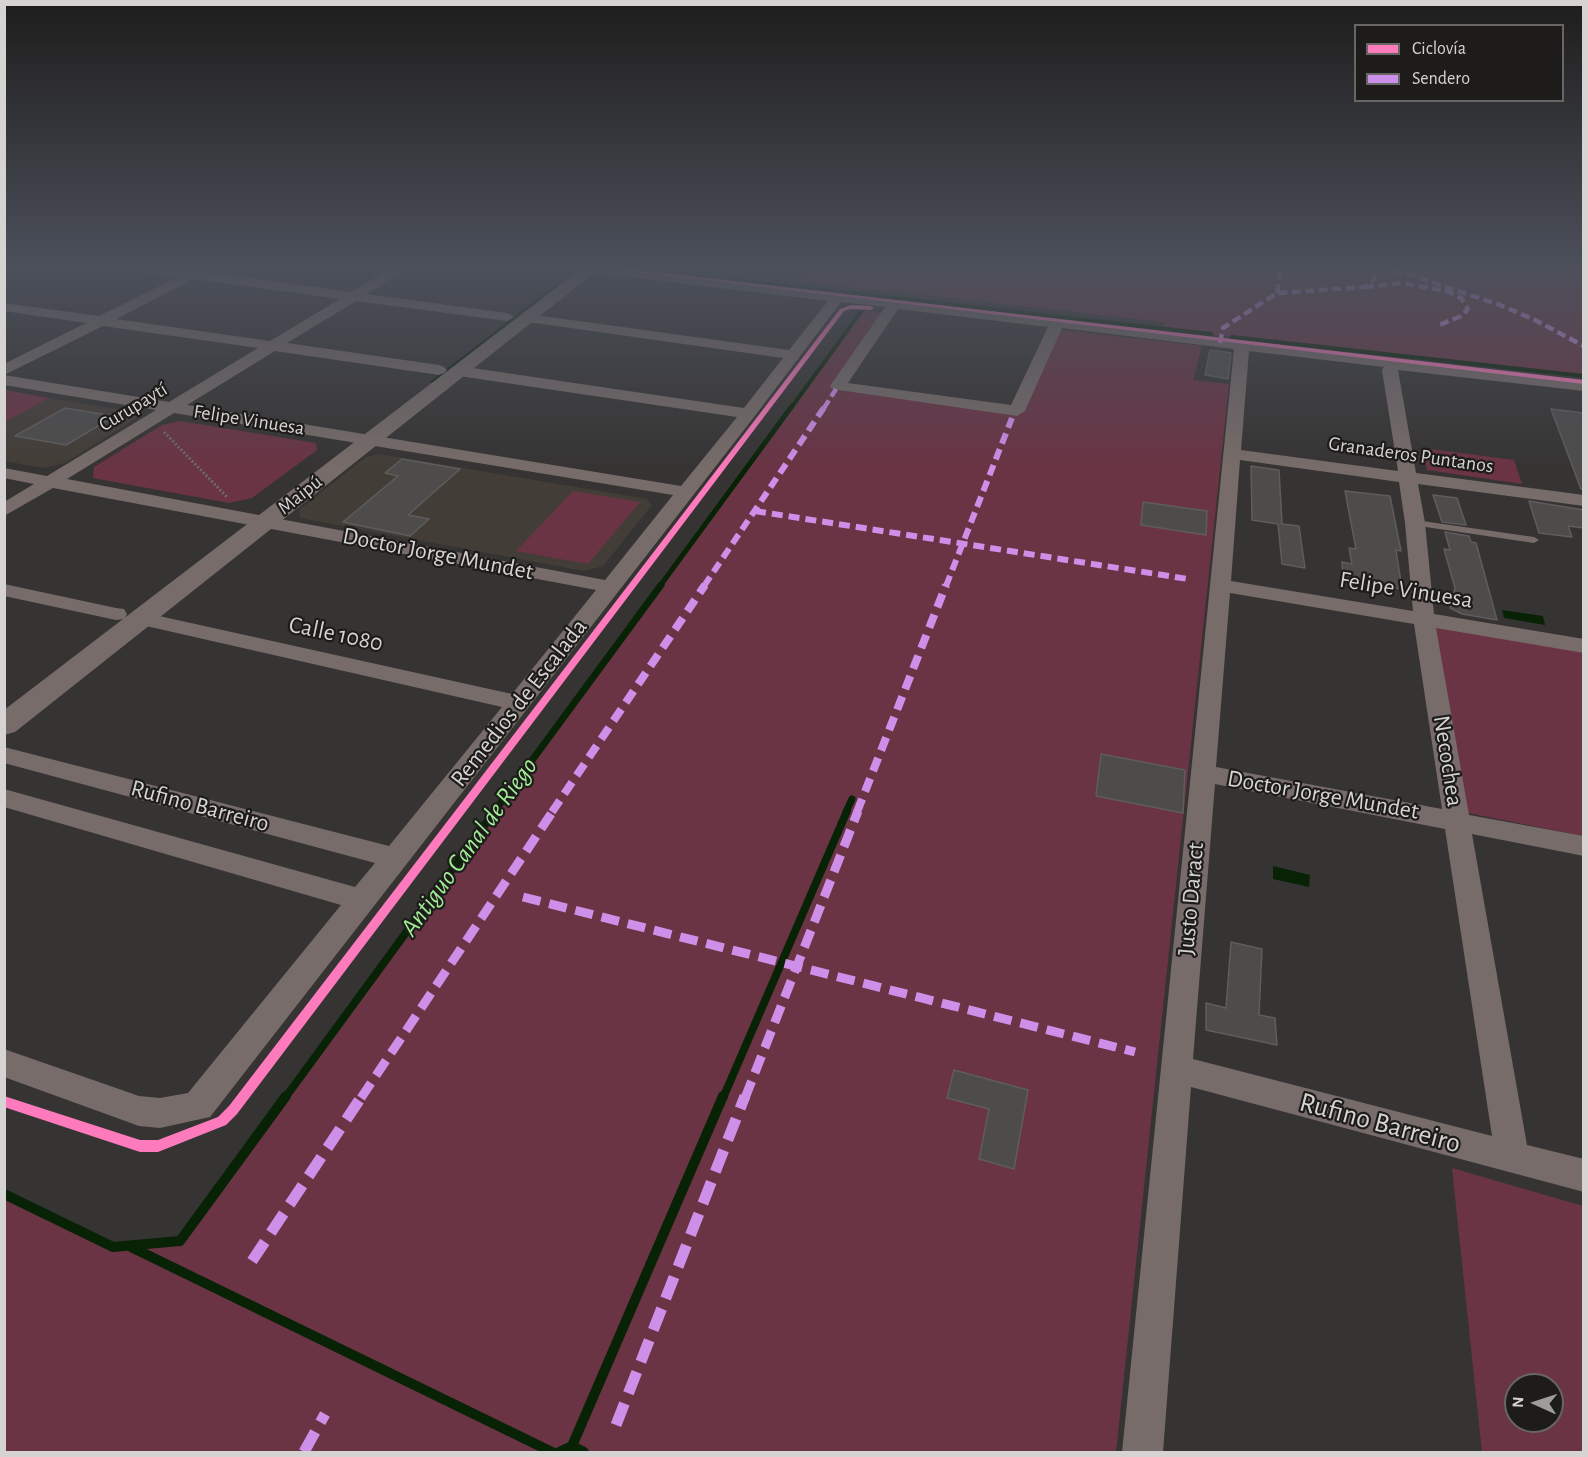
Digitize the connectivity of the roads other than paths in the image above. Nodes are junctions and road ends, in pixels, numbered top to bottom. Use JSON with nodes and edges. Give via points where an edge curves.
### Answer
{"nodes":[{"id":1,"x":78,"y":333,"type":"edge"},
{"id":2,"x":185,"y":333,"type":"edge"},
{"id":3,"x":295,"y":333,"type":"edge"},
{"id":4,"x":489,"y":333,"type":"edge"},
{"id":5,"x":505,"y":333,"type":"edge"},
{"id":6,"x":636,"y":333,"type":"edge"},
{"id":7,"x":811,"y":333,"type":"edge"},
{"id":8,"x":874,"y":333,"type":"edge"},
{"id":9,"x":1052,"y":333,"type":"edge"},
{"id":10,"x":1141,"y":333,"type":"edge"},
{"id":11,"x":1242,"y":345,"type":"junction"},
{"id":12,"x":274,"y":346,"type":"junction"},
{"id":13,"x":794,"y":355,"type":"junction"},
{"id":14,"x":1392,"y":364,"type":"junction"},
{"id":15,"x":4,"y":370,"type":"edge"},
{"id":16,"x":449,"y":370,"type":"junction"},
{"id":17,"x":4,"y":380,"type":"edge"},
{"id":18,"x":1584,"y":386,"type":"edge"},
{"id":19,"x":172,"y":408,"type":"junction"},
{"id":20,"x":748,"y":414,"type":"junction"},
{"id":21,"x":361,"y":439,"type":"junction"},
{"id":22,"x":1232,"y":454,"type":"junction"},
{"id":23,"x":4,"y":473,"type":"edge"},
{"id":24,"x":1408,"y":476,"type":"junction"},
{"id":25,"x":51,"y":481,"type":"junction"},
{"id":26,"x":686,"y":492,"type":"junction"},
{"id":27,"x":1584,"y":501,"type":"edge"},
{"id":28,"x":4,"y":510,"type":"edge"},
{"id":29,"x":248,"y":514,"type":"junction"},
{"id":30,"x":1415,"y":523,"type":"junction"},
{"id":31,"x":1534,"y":540,"type":"dead end"},
{"id":32,"x":1220,"y":585,"type":"junction"},
{"id":33,"x":611,"y":587,"type":"junction"},
{"id":34,"x":4,"y":590,"type":"edge"},
{"id":35,"x":129,"y":616,"type":"junction"},
{"id":36,"x":1424,"y":619,"type":"junction"},
{"id":37,"x":1584,"y":646,"type":"edge"},
{"id":38,"x":4,"y":699,"type":"edge"},
{"id":39,"x":519,"y":703,"type":"junction"},
{"id":40,"x":4,"y":725,"type":"edge"},
{"id":41,"x":4,"y":755,"type":"edge"},
{"id":42,"x":1203,"y":773,"type":"junction"},
{"id":43,"x":4,"y":798,"type":"edge"},
{"id":44,"x":1458,"y":820,"type":"junction"},
{"id":45,"x":1584,"y":846,"type":"edge"},
{"id":46,"x":396,"y":858,"type":"junction"},
{"id":47,"x":363,"y":900,"type":"junction"},
{"id":48,"x":4,"y":1063,"type":"edge"},
{"id":49,"x":1176,"y":1069,"type":"junction"},
{"id":50,"x":1512,"y":1157,"type":"junction"},
{"id":51,"x":1584,"y":1176,"type":"edge"},
{"id":52,"x":1142,"y":1452,"type":"edge"}],
"edges":[{"from":1,"to":15,"type":"street"},
{"from":2,"to":12,"type":"street"},
{"from":3,"to":12,"type":"street","name":"Curupaytí"},
{"from":4,"to":16,"type":"street","name":"Maipú"},
{"from":5,"to":16,"type":"street","name":"Maipú"},
{"from":6,"to":13,"type":"street"},
{"from":7,"to":13,"type":"street","name":"Remedios de Escalada"},
{"from":8,"to":9,"type":"street","via":[[838,386],[1017,411]]},
{"from":10,"to":11,"type":"street"},
{"from":11,"to":14,"type":"street"},
{"from":11,"to":22,"type":"street","name":"Justo Daract"},
{"from":12,"to":16,"type":"street"},
{"from":12,"to":19,"type":"street","name":"Curupaytí"},
{"from":13,"to":20,"type":"street","name":"Remedios de Escalada"},
{"from":14,"to":18,"type":"street"},
{"from":14,"to":24,"type":"street","name":"Necochea"},
{"from":16,"to":20,"type":"street"},
{"from":16,"to":21,"type":"street","name":"Maipú"},
{"from":17,"to":19,"type":"street","name":"Felipe Vinuesa"},
{"from":19,"to":21,"type":"street","name":"Felipe Vinuesa"},
{"from":19,"to":25,"type":"street","name":"Curupaytí"},
{"from":20,"to":26,"type":"street","name":"Remedios de Escalada"},
{"from":21,"to":26,"type":"street","name":"Felipe Vinuesa"},
{"from":21,"to":29,"type":"street","name":"Maipú"},
{"from":22,"to":24,"type":"street","name":"Granaderos Puntanos"},
{"from":22,"to":32,"type":"street","name":"Justo Daract"},
{"from":23,"to":25,"type":"street","name":"Doctor Jorge Mundet"},
{"from":24,"to":27,"type":"street","name":"Granaderos Puntanos"},
{"from":24,"to":30,"type":"street","name":"Necochea"},
{"from":25,"to":28,"type":"street","name":"Curupaytí"},
{"from":25,"to":29,"type":"street","name":"Doctor Jorge Mundet"},
{"from":26,"to":33,"type":"street","name":"Remedios de Escalada"},
{"from":29,"to":33,"type":"street","name":"Doctor Jorge Mundet"},
{"from":29,"to":35,"type":"street","name":"Maipú"},
{"from":30,"to":31,"type":"lane"},
{"from":30,"to":36,"type":"street","name":"Necochea"},
{"from":32,"to":36,"type":"street","name":"Felipe Vinuesa"},
{"from":32,"to":42,"type":"street","name":"Justo Daract"},
{"from":33,"to":39,"type":"street","name":"Remedios de Escalada"},
{"from":34,"to":35,"type":"street","name":"Calle 1080"},
{"from":35,"to":38,"type":"street","name":"Maipú"},
{"from":35,"to":39,"type":"street","name":"Calle 1080"},
{"from":35,"to":40,"type":"street","name":"Maipú"},
{"from":36,"to":37,"type":"street","name":"Felipe Vinuesa"},
{"from":36,"to":44,"type":"street","name":"Necochea"},
{"from":39,"to":46,"type":"street","name":"Remedios de Escalada"},
{"from":41,"to":46,"type":"street","name":"Rufino Barreiro"},
{"from":42,"to":44,"type":"street","name":"Doctor Jorge Mundet"},
{"from":42,"to":49,"type":"street","name":"Justo Daract"},
{"from":43,"to":47,"type":"street","name":"Rufino Barreiro"},
{"from":44,"to":45,"type":"street","name":"Doctor Jorge Mundet"},
{"from":44,"to":50,"type":"street","name":"Necochea"},
{"from":46,"to":47,"type":"street","name":"Remedios de Escalada"},
{"from":47,"to":48,"type":"street","name":"Remedios de Escalada","via":[[198,1107],[160,1113],[139,1111]]},
{"from":49,"to":50,"type":"street","name":"Rufino Barreiro"},
{"from":49,"to":52,"type":"street","name":"Justo Daract"},
{"from":50,"to":51,"type":"street","name":"Rufino Barreiro"}]}
